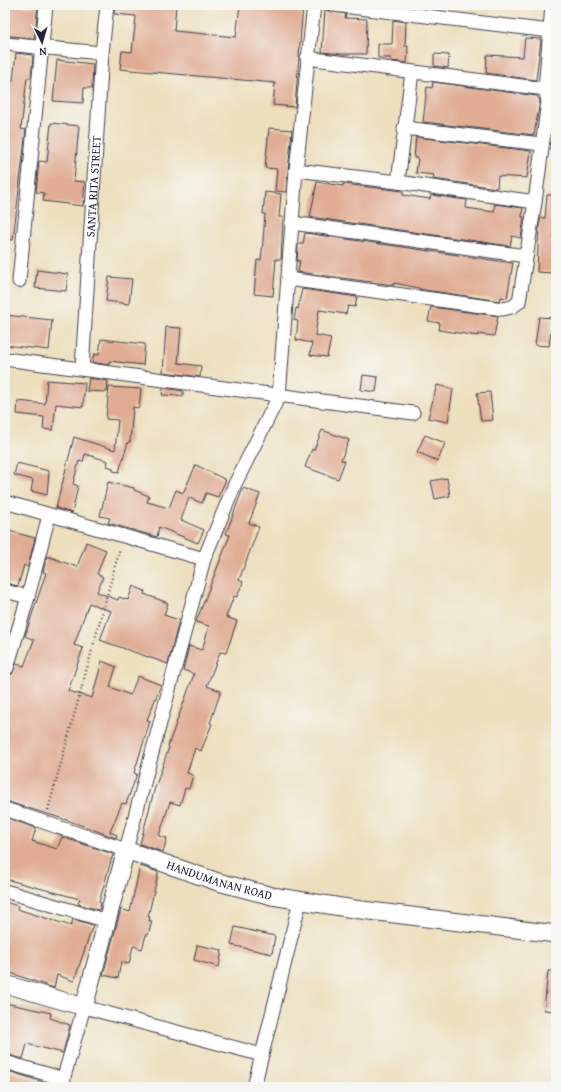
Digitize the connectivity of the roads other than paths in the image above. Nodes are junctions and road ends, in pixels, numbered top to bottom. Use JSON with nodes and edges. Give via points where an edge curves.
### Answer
{"nodes":[{"id":1,"x":46,"y":5,"type":"edge"},
{"id":2,"x":107,"y":5,"type":"edge"},
{"id":3,"x":314,"y":5,"type":"edge"},
{"id":4,"x":334,"y":5,"type":"edge"},
{"id":5,"x":552,"y":5,"type":"edge"},
{"id":6,"x":550,"y":31,"type":"junction"},
{"id":7,"x":5,"y":44,"type":"edge"},
{"id":8,"x":42,"y":48,"type":"junction"},
{"id":9,"x":102,"y":53,"type":"junction"},
{"id":10,"x":307,"y":58,"type":"junction"},
{"id":11,"x":412,"y":72,"type":"junction"},
{"id":12,"x":545,"y":89,"type":"junction"},
{"id":13,"x":404,"y":128,"type":"junction"},
{"id":14,"x":541,"y":144,"type":"junction"},
{"id":15,"x":296,"y":170,"type":"junction"},
{"id":16,"x":398,"y":182,"type":"junction"},
{"id":17,"x":535,"y":202,"type":"junction"},
{"id":18,"x":292,"y":223,"type":"junction"},
{"id":19,"x":526,"y":256,"type":"junction"},
{"id":20,"x":288,"y":279,"type":"junction"},
{"id":21,"x":19,"y":281,"type":"dead end"},
{"id":22,"x":5,"y":358,"type":"edge"},
{"id":23,"x":82,"y":369,"type":"junction"},
{"id":24,"x":279,"y":396,"type":"junction"},
{"id":25,"x":413,"y":413,"type":"dead end"},
{"id":26,"x":5,"y":502,"type":"edge"},
{"id":27,"x":49,"y":515,"type":"junction"},
{"id":28,"x":204,"y":559,"type":"junction"},
{"id":29,"x":5,"y":591,"type":"edge"},
{"id":30,"x":28,"y":597,"type":"junction"},
{"id":31,"x":6,"y":671,"type":"edge"},
{"id":32,"x":5,"y":809,"type":"edge"},
{"id":33,"x":126,"y":850,"type":"junction"},
{"id":34,"x":5,"y":891,"type":"edge"},
{"id":35,"x":300,"y":901,"type":"junction"},
{"id":36,"x":107,"y":921,"type":"junction"},
{"id":37,"x":556,"y":934,"type":"edge"},
{"id":38,"x":5,"y":984,"type":"edge"},
{"id":39,"x":84,"y":1007,"type":"junction"},
{"id":40,"x":262,"y":1055,"type":"junction"},
{"id":41,"x":5,"y":1062,"type":"edge"},
{"id":42,"x":62,"y":1083,"type":"edge"},
{"id":43,"x":254,"y":1087,"type":"edge"}],
"edges":[{"from":1,"to":8,"type":"street"},
{"from":2,"to":9,"type":"street","name":"SANTA RITA STREET"},
{"from":3,"to":10,"type":"street"},
{"from":4,"to":6,"type":"street"},
{"from":5,"to":6,"type":"street"},
{"from":6,"to":12,"type":"street"},
{"from":7,"to":8,"type":"street"},
{"from":8,"to":9,"type":"street"},
{"from":8,"to":21,"type":"street"},
{"from":9,"to":23,"type":"street","name":"SANTA RITA STREET"},
{"from":10,"to":11,"type":"street"},
{"from":10,"to":15,"type":"street"},
{"from":11,"to":12,"type":"street"},
{"from":11,"to":13,"type":"street"},
{"from":12,"to":14,"type":"street","via":[[548,101]]},
{"from":13,"to":14,"type":"street"},
{"from":13,"to":16,"type":"street"},
{"from":14,"to":17,"type":"street"},
{"from":15,"to":16,"type":"street"},
{"from":15,"to":18,"type":"street"},
{"from":16,"to":17,"type":"street"},
{"from":17,"to":19,"type":"street"},
{"from":18,"to":19,"type":"street"},
{"from":18,"to":20,"type":"street"},
{"from":19,"to":20,"type":"street","via":[[519,302],[503,309]]},
{"from":20,"to":24,"type":"street"},
{"from":22,"to":23,"type":"street"},
{"from":23,"to":24,"type":"street"},
{"from":24,"to":25,"type":"street"},
{"from":24,"to":28,"type":"street","via":[[235,484]]},
{"from":26,"to":27,"type":"street"},
{"from":27,"to":28,"type":"street","via":[[124,534]]},
{"from":27,"to":30,"type":"street"},
{"from":28,"to":33,"type":"street"},
{"from":29,"to":30,"type":"street"},
{"from":30,"to":31,"type":"street"},
{"from":32,"to":33,"type":"street"},
{"from":33,"to":35,"type":"street","name":"HANDUMANAN ROAD","via":[[244,890]]},
{"from":33,"to":36,"type":"street"},
{"from":34,"to":36,"type":"street"},
{"from":35,"to":37,"type":"street","name":"HANDUMANAN ROAD"},
{"from":35,"to":40,"type":"street"},
{"from":36,"to":39,"type":"street"},
{"from":38,"to":39,"type":"street"},
{"from":39,"to":40,"type":"street"},
{"from":39,"to":42,"type":"street"},
{"from":40,"to":43,"type":"street"},
{"from":41,"to":42,"type":"street"}]}
